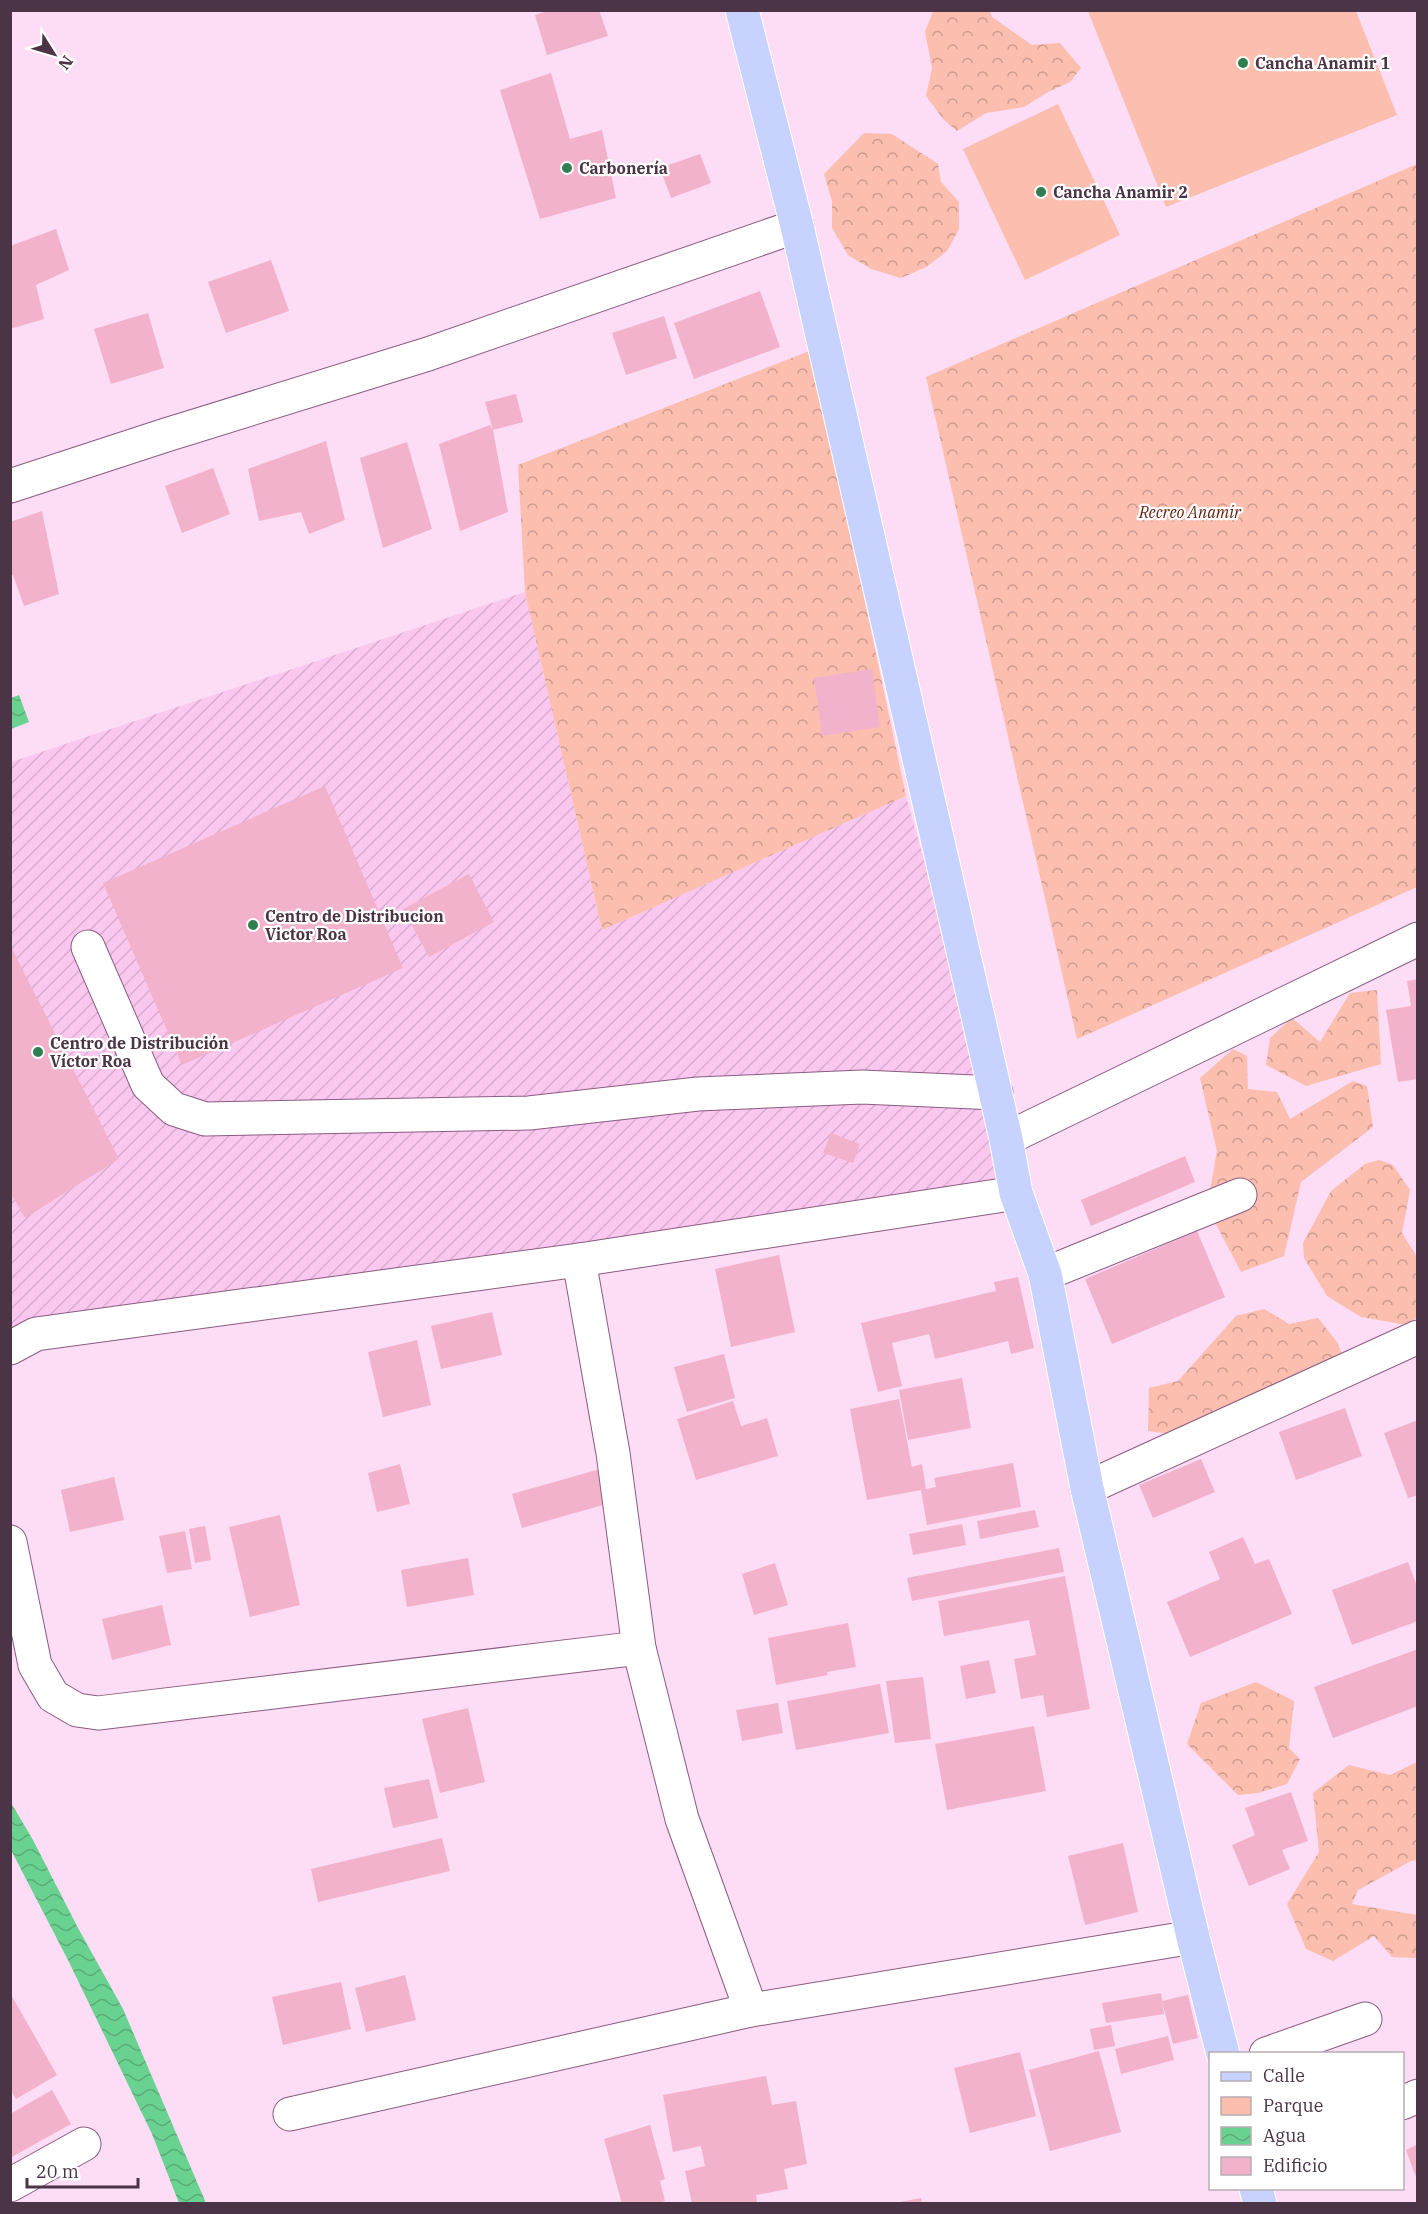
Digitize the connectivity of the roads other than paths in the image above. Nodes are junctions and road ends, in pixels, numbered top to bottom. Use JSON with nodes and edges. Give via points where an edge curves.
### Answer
{"nodes":[{"id":1,"x":742,"y":10,"type":"edge"},
{"id":2,"x":797,"y":226,"type":"junction"},
{"id":3,"x":10,"y":486,"type":"edge"},
{"id":4,"x":1418,"y":939,"type":"edge"},
{"id":5,"x":88,"y":947,"type":"dead end"},
{"id":6,"x":996,"y":1093,"type":"junction"},
{"id":7,"x":1006,"y":1139,"type":"junction"},
{"id":8,"x":1016,"y":1194,"type":"junction"},
{"id":9,"x":1240,"y":1195,"type":"dead end"},
{"id":10,"x":579,"y":1260,"type":"junction"},
{"id":11,"x":1045,"y":1274,"type":"junction"},
{"id":12,"x":1418,"y":1337,"type":"edge"},
{"id":13,"x":10,"y":1348,"type":"edge"},
{"id":14,"x":1087,"y":1488,"type":"junction"},
{"id":15,"x":10,"y":1542,"type":"edge"},
{"id":16,"x":639,"y":1648,"type":"junction"},
{"id":17,"x":1193,"y":1937,"type":"junction"},
{"id":18,"x":751,"y":2010,"type":"junction"},
{"id":19,"x":1365,"y":2019,"type":"dead end"},
{"id":20,"x":1222,"y":2052,"type":"edge"},
{"id":21,"x":1272,"y":2052,"type":"edge"},
{"id":22,"x":1418,"y":2096,"type":"edge"},
{"id":23,"x":1404,"y":2102,"type":"edge"},
{"id":24,"x":290,"y":2114,"type":"dead end"},
{"id":25,"x":84,"y":2144,"type":"dead end"},
{"id":26,"x":10,"y":2185,"type":"edge"}],
"edges":[{"from":1,"to":2,"type":"main road"},
{"from":2,"to":3,"type":"street","via":[[428,354]]},
{"from":2,"to":6,"type":"main road"},
{"from":4,"to":7,"type":"street"},
{"from":5,"to":6,"type":"street","via":[[148,1085],[174,1109],[205,1119],[529,1113],[698,1094],[862,1087]]},
{"from":6,"to":7,"type":"main road"},
{"from":7,"to":8,"type":"main road"},
{"from":8,"to":10,"type":"street"},
{"from":8,"to":11,"type":"main road"},
{"from":9,"to":11,"type":"street"},
{"from":10,"to":13,"type":"street","via":[[36,1334]]},
{"from":10,"to":16,"type":"street","via":[[613,1453]]},
{"from":11,"to":14,"type":"main road"},
{"from":12,"to":14,"type":"street"},
{"from":14,"to":17,"type":"main road"},
{"from":15,"to":16,"type":"street","via":[[35,1665],[53,1696],[77,1710],[98,1713]]},
{"from":16,"to":18,"type":"street","via":[[682,1819]]},
{"from":17,"to":18,"type":"street"},
{"from":17,"to":20,"type":"main road"},
{"from":18,"to":24,"type":"street"},
{"from":19,"to":21,"type":"street"},
{"from":22,"to":23,"type":"street"},
{"from":25,"to":26,"type":"street"}]}
